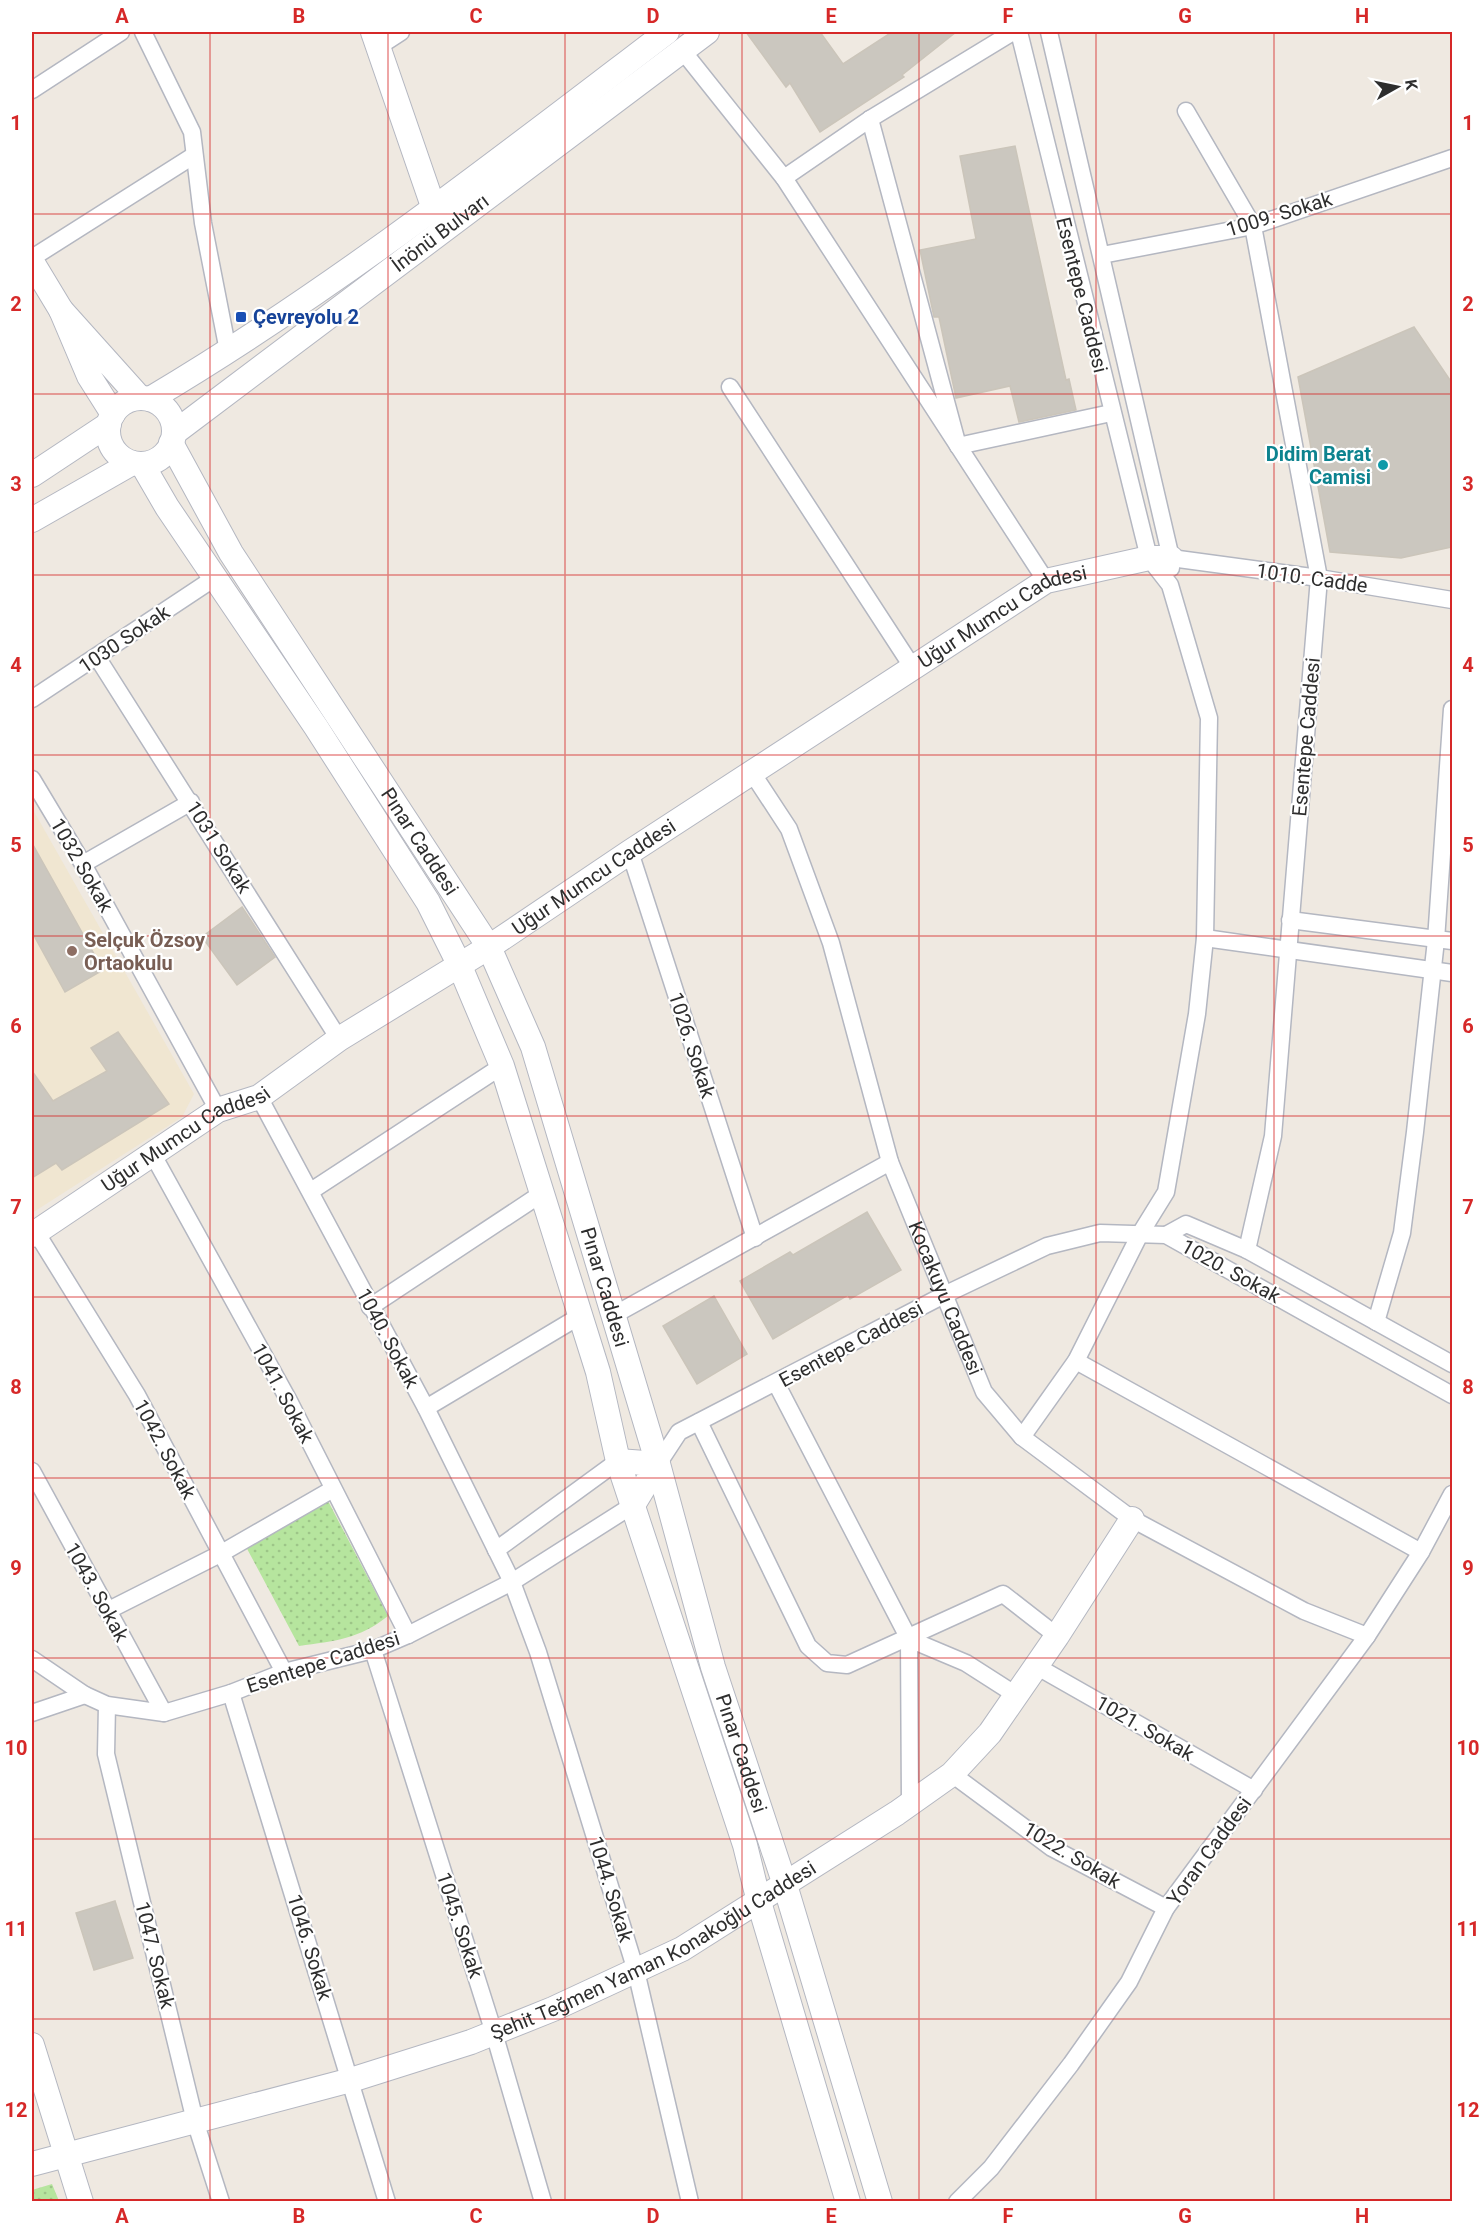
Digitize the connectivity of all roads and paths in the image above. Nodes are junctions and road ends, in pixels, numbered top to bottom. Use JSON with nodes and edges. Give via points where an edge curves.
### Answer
{"nodes":[{"id":1,"x":121,"y":32,"type":"edge"},
{"id":2,"x":143,"y":32,"type":"edge"},
{"id":3,"x":401,"y":32,"type":"edge"},
{"id":4,"x":667,"y":32,"type":"edge"},
{"id":5,"x":707,"y":32,"type":"edge"},
{"id":6,"x":1013,"y":32,"type":"edge"},
{"id":7,"x":1018,"y":32,"type":"edge"},
{"id":8,"x":1049,"y":32,"type":"edge"},
{"id":9,"x":376,"y":39,"type":"edge"},
{"id":10,"x":682,"y":50,"type":"junction"},
{"id":11,"x":32,"y":90,"type":"edge"},
{"id":12,"x":1186,"y":111,"type":"dead end"},
{"id":13,"x":870,"y":119,"type":"junction"},
{"id":14,"x":193,"y":156,"type":"junction"},
{"id":15,"x":1452,"y":158,"type":"edge"},
{"id":16,"x":784,"y":177,"type":"junction"},
{"id":17,"x":434,"y":209,"type":"junction"},
{"id":18,"x":1253,"y":226,"type":"junction"},
{"id":19,"x":1102,"y":255,"type":"junction"},
{"id":20,"x":32,"y":260,"type":"edge"},
{"id":21,"x":62,"y":310,"type":"junction"},
{"id":22,"x":228,"y":351,"type":"junction"},
{"id":23,"x":730,"y":387,"type":"dead end"},
{"id":24,"x":145,"y":399,"type":"junction"},
{"id":25,"x":1111,"y":413,"type":"junction"},
{"id":26,"x":111,"y":419,"type":"junction"},
{"id":27,"x":172,"y":438,"type":"junction"},
{"id":28,"x":958,"y":446,"type":"junction"},
{"id":29,"x":137,"y":463,"type":"junction"},
{"id":30,"x":32,"y":475,"type":"edge"},
{"id":31,"x":32,"y":520,"type":"edge"},
{"id":32,"x":1160,"y":558,"type":"junction"},
{"id":33,"x":216,"y":577,"type":"junction"},
{"id":34,"x":1319,"y":578,"type":"junction"},
{"id":35,"x":1046,"y":582,"type":"junction"},
{"id":36,"x":1452,"y":600,"type":"edge"},
{"id":37,"x":98,"y":657,"type":"junction"},
{"id":38,"x":913,"y":668,"type":"junction"},
{"id":39,"x":32,"y":699,"type":"edge"},
{"id":40,"x":1452,"y":709,"type":"edge"},
{"id":41,"x":753,"y":774,"type":"junction"},
{"id":42,"x":32,"y":779,"type":"edge"},
{"id":43,"x":191,"y":802,"type":"junction"},
{"id":44,"x":630,"y":852,"type":"junction"},
{"id":45,"x":83,"y":864,"type":"junction"},
{"id":46,"x":1290,"y":920,"type":"junction"},
{"id":47,"x":1206,"y":938,"type":"junction"},
{"id":48,"x":1444,"y":940,"type":"edge"},
{"id":49,"x":489,"y":947,"type":"junction"},
{"id":50,"x":1287,"y":950,"type":"junction"},
{"id":51,"x":459,"y":964,"type":"junction"},
{"id":52,"x":1432,"y":971,"type":"junction"},
{"id":53,"x":1452,"y":973,"type":"edge"},
{"id":54,"x":339,"y":1040,"type":"junction"},
{"id":55,"x":502,"y":1066,"type":"junction"},
{"id":56,"x":259,"y":1097,"type":"junction"},
{"id":57,"x":218,"y":1110,"type":"junction"},
{"id":58,"x":153,"y":1155,"type":"junction"},
{"id":59,"x":890,"y":1162,"type":"junction"},
{"id":60,"x":311,"y":1191,"type":"junction"},
{"id":61,"x":541,"y":1194,"type":"junction"},
{"id":62,"x":34,"y":1234,"type":"edge"},
{"id":63,"x":1140,"y":1234,"type":"junction"},
{"id":64,"x":1166,"y":1235,"type":"junction"},
{"id":65,"x":755,"y":1238,"type":"junction"},
{"id":66,"x":1247,"y":1250,"type":"junction"},
{"id":67,"x":944,"y":1295,"type":"junction"},
{"id":68,"x":370,"y":1307,"type":"junction"},
{"id":69,"x":580,"y":1316,"type":"junction"},
{"id":70,"x":614,"y":1316,"type":"junction"},
{"id":71,"x":1376,"y":1322,"type":"junction"},
{"id":72,"x":1076,"y":1361,"type":"junction"},
{"id":73,"x":1452,"y":1364,"type":"edge"},
{"id":74,"x":776,"y":1383,"type":"junction"},
{"id":75,"x":1452,"y":1395,"type":"edge"},
{"id":76,"x":426,"y":1408,"type":"junction"},
{"id":77,"x":699,"y":1422,"type":"junction"},
{"id":78,"x":1022,"y":1437,"type":"junction"},
{"id":79,"x":618,"y":1461,"type":"junction"},
{"id":80,"x":658,"y":1464,"type":"junction"},
{"id":81,"x":32,"y":1471,"type":"edge"},
{"id":82,"x":333,"y":1489,"type":"junction"},
{"id":83,"x":1452,"y":1494,"type":"edge"},
{"id":84,"x":633,"y":1505,"type":"junction"},
{"id":85,"x":1131,"y":1519,"type":"junction"},
{"id":86,"x":496,"y":1550,"type":"junction"},
{"id":87,"x":1421,"y":1552,"type":"junction"},
{"id":88,"x":220,"y":1554,"type":"junction"},
{"id":89,"x":512,"y":1582,"type":"junction"},
{"id":90,"x":106,"y":1611,"type":"junction"},
{"id":91,"x":408,"y":1635,"type":"junction"},
{"id":92,"x":1057,"y":1636,"type":"junction"},
{"id":93,"x":1367,"y":1636,"type":"junction"},
{"id":94,"x":909,"y":1639,"type":"junction"},
{"id":95,"x":373,"y":1650,"type":"junction"},
{"id":96,"x":32,"y":1659,"type":"edge"},
{"id":97,"x":1036,"y":1666,"type":"junction"},
{"id":98,"x":284,"y":1672,"type":"junction"},
{"id":99,"x":231,"y":1693,"type":"junction"},
{"id":100,"x":85,"y":1695,"type":"junction"},
{"id":101,"x":1016,"y":1695,"type":"junction"},
{"id":102,"x":107,"y":1705,"type":"junction"},
{"id":103,"x":32,"y":1713,"type":"edge"},
{"id":104,"x":164,"y":1713,"type":"junction"},
{"id":105,"x":952,"y":1774,"type":"junction"},
{"id":106,"x":1254,"y":1790,"type":"junction"},
{"id":107,"x":910,"y":1804,"type":"junction"},
{"id":108,"x":784,"y":1885,"type":"junction"},
{"id":109,"x":759,"y":1902,"type":"junction"},
{"id":110,"x":1166,"y":1908,"type":"junction"},
{"id":111,"x":636,"y":1971,"type":"junction"},
{"id":112,"x":494,"y":2033,"type":"junction"},
{"id":113,"x":32,"y":2045,"type":"edge"},
{"id":114,"x":351,"y":2080,"type":"junction"},
{"id":115,"x":195,"y":2121,"type":"junction"},
{"id":116,"x":66,"y":2153,"type":"junction"},
{"id":117,"x":32,"y":2164,"type":"edge"},
{"id":118,"x":81,"y":2202,"type":"edge"},
{"id":119,"x":221,"y":2202,"type":"edge"},
{"id":120,"x":387,"y":2202,"type":"edge"},
{"id":121,"x":543,"y":2202,"type":"edge"},
{"id":122,"x":690,"y":2202,"type":"edge"},
{"id":123,"x":848,"y":2202,"type":"edge"},
{"id":124,"x":880,"y":2202,"type":"edge"},
{"id":125,"x":957,"y":2202,"type":"edge"}],
"edges":[{"from":1,"to":11,"type":"street"},
{"from":2,"to":14,"type":"street","via":[[192,132]]},
{"from":3,"to":9,"type":"street"},
{"from":4,"to":17,"type":"main road","name":"İnönü Bulvarı"},
{"from":5,"to":10,"type":"main road","name":"İnönü Bulvarı"},
{"from":6,"to":13,"type":"street"},
{"from":7,"to":25,"type":"street","name":"Esentepe Caddesi"},
{"from":8,"to":19,"type":"street","name":"Esentepe Caddesi"},
{"from":9,"to":17,"type":"main road"},
{"from":10,"to":16,"type":"street"},
{"from":10,"to":27,"type":"main road","name":"İnönü Bulvarı"},
{"from":12,"to":18,"type":"street","name":"Esentepe Caddesi"},
{"from":13,"to":16,"type":"street"},
{"from":13,"to":28,"type":"street"},
{"from":14,"to":20,"type":"street"},
{"from":14,"to":22,"type":"street"},
{"from":15,"to":18,"type":"street","name":"1009. Sokak"},
{"from":16,"to":28,"type":"street"},
{"from":17,"to":22,"type":"main road","name":"İnönü Bulvarı"},
{"from":18,"to":19,"type":"street","name":"1009. Sokak"},
{"from":18,"to":34,"type":"street","name":"Esentepe Caddesi"},
{"from":19,"to":32,"type":"street","name":"Esentepe Caddesi"},
{"from":20,"to":21,"type":"main road"},
{"from":21,"to":24,"type":"main road"},
{"from":21,"to":26,"type":"main road"},
{"from":22,"to":24,"type":"main road","name":"İnönü Bulvarı"},
{"from":23,"to":38,"type":"street"},
{"from":24,"to":26,"type":"main road","via":[[120,406]]},
{"from":24,"to":27,"type":"main road","via":[[168,412]]},
{"from":25,"to":28,"type":"street"},
{"from":25,"to":32,"type":"street","name":"Esentepe Caddesi"},
{"from":26,"to":29,"type":"main road","via":[[111,444],[116,452]]},
{"from":26,"to":30,"type":"main road"},
{"from":27,"to":29,"type":"main road","via":[[160,458]]},
{"from":27,"to":49,"type":"main road","name":"Pınar Caddesi","via":[[231,553]]},
{"from":28,"to":35,"type":"street"},
{"from":29,"to":31,"type":"main road"},
{"from":29,"to":33,"type":"main road","name":"Pınar Caddesi"},
{"from":32,"to":34,"type":"street","name":"1010. Cadde"},
{"from":32,"to":35,"type":"main road","name":"Uğur Mumcu Caddesi"},
{"from":32,"to":47,"type":"street","via":[[1209,718]]},
{"from":33,"to":37,"type":"street","name":"1030 Sokak"},
{"from":33,"to":51,"type":"main road","name":"Pınar Caddesi","via":[[428,902]]},
{"from":34,"to":36,"type":"street","name":"1010. Cadde"},
{"from":34,"to":46,"type":"street","name":"Esentepe Caddesi"},
{"from":35,"to":38,"type":"main road","name":"Uğur Mumcu Caddesi"},
{"from":37,"to":39,"type":"street","name":"1030 Sokak"},
{"from":37,"to":43,"type":"street","name":"1031 Sokak"},
{"from":38,"to":41,"type":"main road","name":"Uğur Mumcu Caddesi"},
{"from":40,"to":48,"type":"street"},
{"from":41,"to":44,"type":"main road","name":"Uğur Mumcu Caddesi"},
{"from":41,"to":59,"type":"street","name":"Kocakuyu Caddesi","via":[[789,829],[831,943]]},
{"from":42,"to":45,"type":"street","name":"1032 Sokak"},
{"from":43,"to":45,"type":"street"},
{"from":43,"to":54,"type":"street","name":"1031 Sokak"},
{"from":44,"to":49,"type":"main road","name":"Uğur Mumcu Caddesi"},
{"from":44,"to":65,"type":"street","name":"1026. Sokak"},
{"from":45,"to":57,"type":"street","name":"1032 Sokak"},
{"from":46,"to":48,"type":"street"},
{"from":46,"to":50,"type":"street","name":"Esentepe Caddesi"},
{"from":47,"to":50,"type":"street"},
{"from":47,"to":63,"type":"street","via":[[1166,1192]]},
{"from":48,"to":52,"type":"street"},
{"from":49,"to":51,"type":"main road","name":"Uğur Mumcu Caddesi"},
{"from":49,"to":70,"type":"main road","name":"Pınar Caddesi","via":[[533,1047]]},
{"from":50,"to":52,"type":"street"},
{"from":50,"to":66,"type":"street","name":"Esentepe Caddesi","via":[[1273,1136]]},
{"from":51,"to":54,"type":"main road","name":"Uğur Mumcu Caddesi"},
{"from":51,"to":55,"type":"main road","name":"Pınar Caddesi"},
{"from":52,"to":53,"type":"street"},
{"from":52,"to":71,"type":"street","via":[[1402,1233]]},
{"from":54,"to":56,"type":"main road","name":"Uğur Mumcu Caddesi"},
{"from":55,"to":60,"type":"street"},
{"from":55,"to":61,"type":"main road","name":"Pınar Caddesi"},
{"from":56,"to":57,"type":"main road","name":"Uğur Mumcu Caddesi"},
{"from":56,"to":60,"type":"street","name":"1040. Sokak"},
{"from":57,"to":58,"type":"main road","name":"Uğur Mumcu Caddesi"},
{"from":58,"to":62,"type":"main road","name":"Uğur Mumcu Caddesi"},
{"from":58,"to":82,"type":"street","name":"1041. Sokak"},
{"from":59,"to":65,"type":"street"},
{"from":59,"to":67,"type":"street","name":"Kocakuyu Caddesi"},
{"from":60,"to":68,"type":"street","name":"1040. Sokak"},
{"from":61,"to":68,"type":"street"},
{"from":61,"to":69,"type":"main road","name":"Pınar Caddesi"},
{"from":62,"to":88,"type":"street","name":"1042. Sokak","via":[[137,1395]]},
{"from":63,"to":64,"type":"street","name":"Esentepe Caddesi"},
{"from":63,"to":67,"type":"street","name":"Esentepe Caddesi","via":[[1100,1233],[1047,1246]]},
{"from":63,"to":72,"type":"street"},
{"from":64,"to":66,"type":"street","name":"1020. Sokak","via":[[1186,1224]]},
{"from":64,"to":75,"type":"street","name":"1020. Sokak"},
{"from":65,"to":70,"type":"street"},
{"from":66,"to":71,"type":"street","name":"1020. Sokak"},
{"from":67,"to":74,"type":"street","name":"Esentepe Caddesi"},
{"from":67,"to":78,"type":"street","name":"Kocakuyu Caddesi","via":[[984,1392]]},
{"from":68,"to":76,"type":"street","name":"1040. Sokak"},
{"from":69,"to":76,"type":"street"},
{"from":69,"to":79,"type":"main road","name":"Pınar Caddesi","via":[[598,1372]]},
{"from":70,"to":80,"type":"main road","name":"Pınar Caddesi"},
{"from":71,"to":73,"type":"street","name":"1020. Sokak"},
{"from":72,"to":78,"type":"street"},
{"from":72,"to":87,"type":"street"},
{"from":74,"to":77,"type":"street","name":"Esentepe Caddesi"},
{"from":74,"to":94,"type":"street"},
{"from":76,"to":86,"type":"street","name":"1040. Sokak"},
{"from":77,"to":80,"type":"street","name":"Esentepe Caddesi","via":[[679,1432]]},
{"from":77,"to":94,"type":"street","via":[[808,1646],[827,1663],[847,1665]]},
{"from":78,"to":85,"type":"street","name":"Kocakuyu Caddesi"},
{"from":79,"to":80,"type":"main road"},
{"from":79,"to":84,"type":"main road","name":"Pınar Caddesi"},
{"from":79,"to":86,"type":"street"},
{"from":80,"to":84,"type":"main road"},
{"from":80,"to":108,"type":"main road","name":"Pınar Caddesi","via":[[713,1667]]},
{"from":81,"to":90,"type":"street","name":"1043. Sokak"},
{"from":82,"to":88,"type":"street"},
{"from":82,"to":91,"type":"street","name":"1041. Sokak"},
{"from":83,"to":87,"type":"street","name":"Yoran Caddesi"},
{"from":84,"to":89,"type":"street","name":"Esentepe Caddesi"},
{"from":84,"to":109,"type":"main road","name":"Pınar Caddesi","via":[[746,1845]]},
{"from":85,"to":92,"type":"main road","name":"Şehit Teğmen Yaman Konakoğlu Caddesi"},
{"from":85,"to":93,"type":"street","name":"Kocakuyu Caddesi","via":[[1305,1611]]},
{"from":86,"to":89,"type":"street","name":"1040. Sokak"},
{"from":87,"to":93,"type":"street","name":"Yoran Caddesi"},
{"from":88,"to":90,"type":"street"},
{"from":88,"to":98,"type":"street","name":"1042. Sokak"},
{"from":89,"to":91,"type":"street","name":"Esentepe Caddesi"},
{"from":89,"to":111,"type":"street","name":"1044. Sokak","via":[[538,1652]]},
{"from":90,"to":104,"type":"street","name":"1043. Sokak"},
{"from":91,"to":95,"type":"street","name":"Esentepe Caddesi"},
{"from":92,"to":94,"type":"street","via":[[1003,1594]]},
{"from":92,"to":97,"type":"main road","name":"Şehit Teğmen Yaman Konakoğlu Caddesi"},
{"from":93,"to":106,"type":"street","name":"Yoran Caddesi"},
{"from":94,"to":101,"type":"street","via":[[966,1663]]},
{"from":94,"to":107,"type":"street"},
{"from":95,"to":98,"type":"street","name":"Esentepe Caddesi"},
{"from":95,"to":112,"type":"street","name":"1045. Sokak"},
{"from":96,"to":100,"type":"street","name":"Esentepe Caddesi"},
{"from":97,"to":101,"type":"main road","name":"Şehit Teğmen Yaman Konakoğlu Caddesi"},
{"from":97,"to":106,"type":"street","name":"1021. Sokak"},
{"from":98,"to":99,"type":"street","name":"Esentepe Caddesi"},
{"from":99,"to":104,"type":"street","name":"Esentepe Caddesi"},
{"from":99,"to":114,"type":"street","name":"1046. Sokak"},
{"from":100,"to":102,"type":"street","name":"Esentepe Caddesi"},
{"from":100,"to":103,"type":"street"},
{"from":101,"to":105,"type":"main road","name":"Şehit Teğmen Yaman Konakoğlu Caddesi","via":[[990,1733]]},
{"from":102,"to":104,"type":"street","name":"Esentepe Caddesi"},
{"from":102,"to":115,"type":"street","name":"1047. Sokak","via":[[106,1754]]},
{"from":105,"to":107,"type":"main road","name":"Şehit Teğmen Yaman Konakoğlu Caddesi"},
{"from":105,"to":110,"type":"street","name":"1022. Sokak","via":[[1052,1848]]},
{"from":106,"to":110,"type":"street","name":"Yoran Caddesi"},
{"from":107,"to":108,"type":"main road","name":"Şehit Teğmen Yaman Konakoğlu Caddesi"},
{"from":108,"to":109,"type":"main road","name":"Şehit Teğmen Yaman Konakoğlu Caddesi"},
{"from":108,"to":124,"type":"main road","name":"Pınar Caddesi"},
{"from":109,"to":111,"type":"main road","name":"Şehit Teğmen Yaman Konakoğlu Caddesi","via":[[682,1949]]},
{"from":109,"to":123,"type":"main road","name":"Pınar Caddesi"},
{"from":110,"to":125,"type":"street","name":"Yoran Caddesi","via":[[1129,1982],[1078,2055],[991,2168]]},
{"from":111,"to":112,"type":"main road","name":"Şehit Teğmen Yaman Konakoğlu Caddesi"},
{"from":111,"to":122,"type":"street","name":"1044. Sokak"},
{"from":112,"to":114,"type":"main road","name":"Şehit Teğmen Yaman Konakoğlu Caddesi"},
{"from":112,"to":121,"type":"street","name":"1045. Sokak"},
{"from":113,"to":116,"type":"main road"},
{"from":114,"to":115,"type":"main road","name":"Şehit Teğmen Yaman Konakoğlu Caddesi"},
{"from":114,"to":120,"type":"street","name":"1046. Sokak"},
{"from":115,"to":116,"type":"main road","name":"Şehit Teğmen Yaman Konakoğlu Caddesi"},
{"from":115,"to":119,"type":"street","name":"1047. Sokak"},
{"from":116,"to":117,"type":"main road","name":"Şehit Teğmen Yaman Konakoğlu Caddesi"},
{"from":116,"to":118,"type":"main road"}]}
